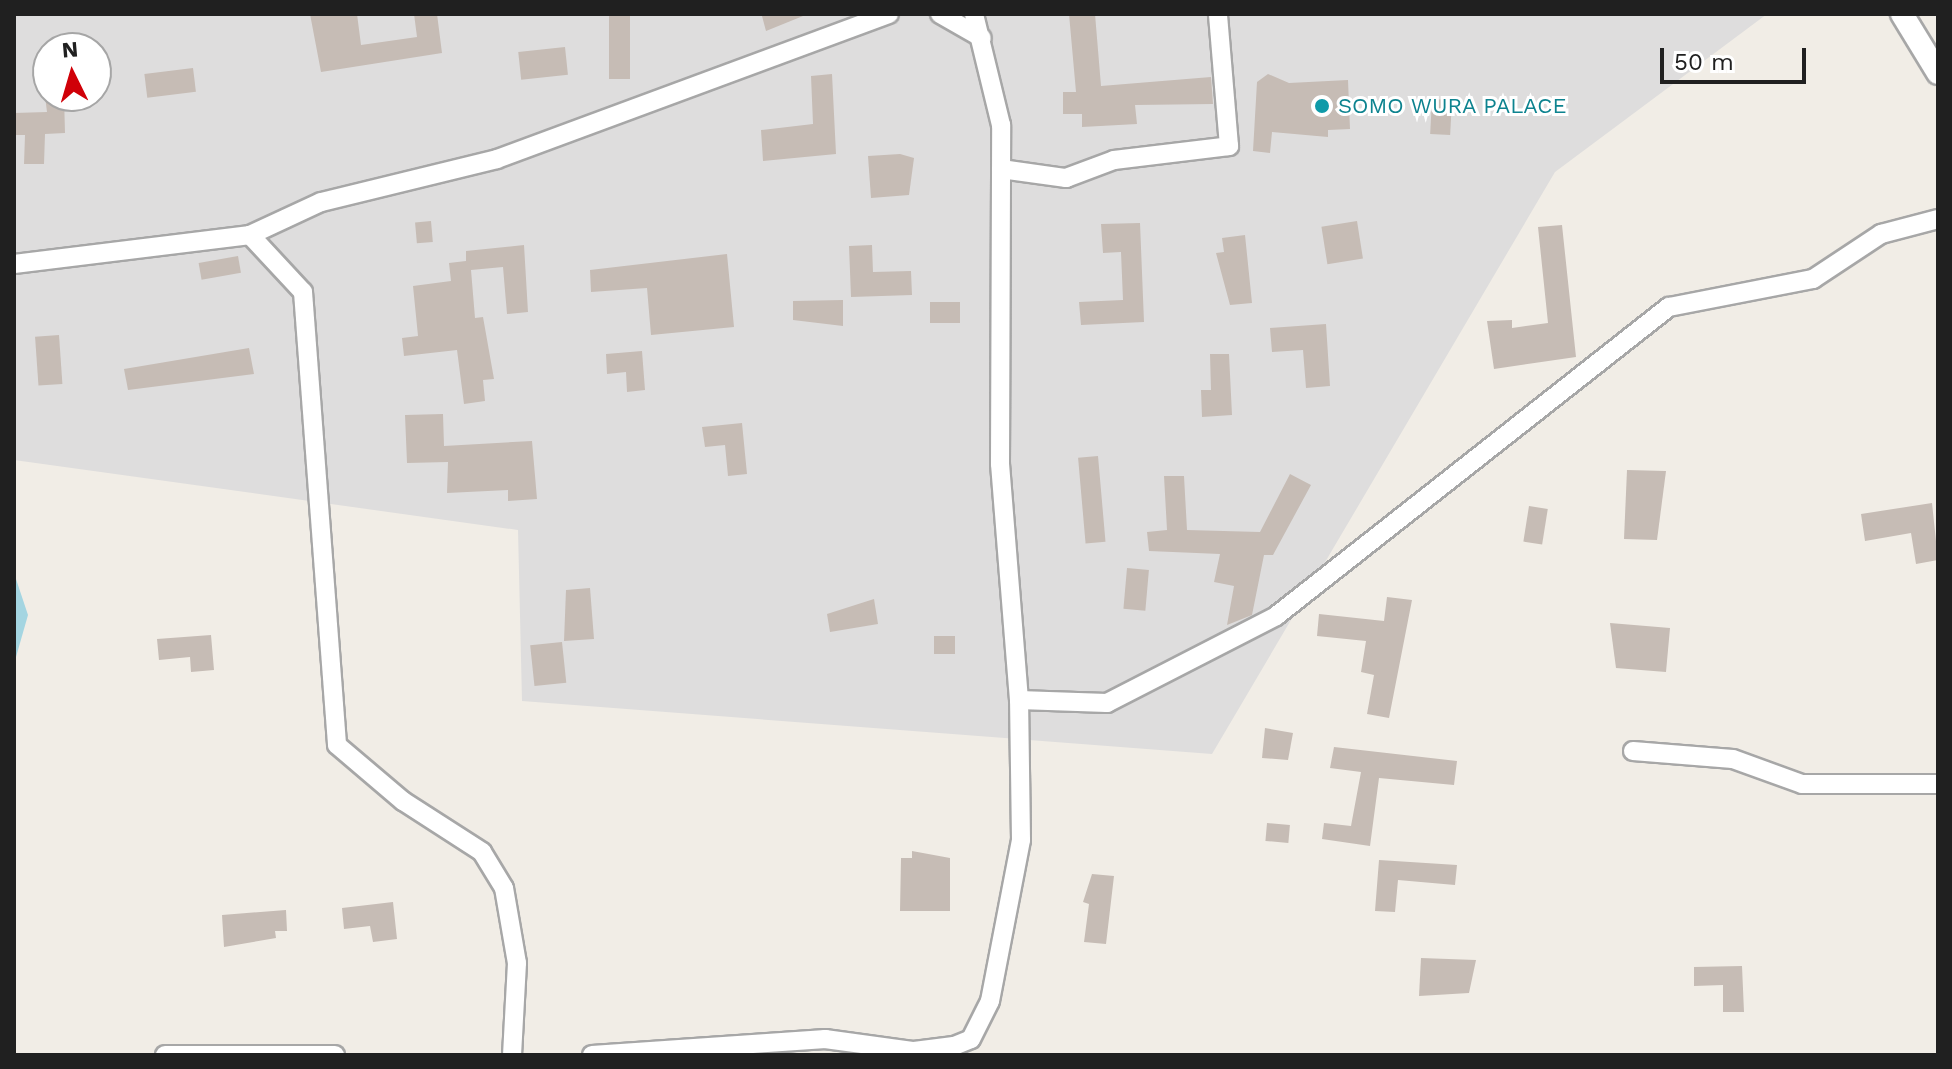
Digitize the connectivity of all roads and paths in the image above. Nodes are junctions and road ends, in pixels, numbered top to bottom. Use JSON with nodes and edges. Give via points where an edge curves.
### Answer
{"nodes":[{"id":1,"x":889,"y":14,"type":"edge"},
{"id":2,"x":940,"y":14,"type":"edge"},
{"id":3,"x":974,"y":14,"type":"edge"},
{"id":4,"x":1218,"y":14,"type":"edge"},
{"id":5,"x":1902,"y":14,"type":"edge"},
{"id":6,"x":982,"y":38,"type":"junction"},
{"id":7,"x":1938,"y":73,"type":"edge"},
{"id":8,"x":1001,"y":169,"type":"junction"},
{"id":9,"x":1938,"y":219,"type":"edge"},
{"id":10,"x":250,"y":235,"type":"junction"},
{"id":11,"x":14,"y":264,"type":"edge"},
{"id":12,"x":1019,"y":700,"type":"junction"},
{"id":13,"x":1633,"y":751,"type":"dead end"},
{"id":14,"x":1938,"y":784,"type":"edge"},
{"id":15,"x":165,"y":1055,"type":"edge"},
{"id":16,"x":335,"y":1055,"type":"edge"},
{"id":17,"x":512,"y":1055,"type":"edge"},
{"id":18,"x":592,"y":1055,"type":"edge"}],
"edges":[{"from":1,"to":10,"type":"street","via":[[497,159],[321,202]]},
{"from":2,"to":6,"type":"street"},
{"from":3,"to":6,"type":"street"},
{"from":4,"to":8,"type":"street","via":[[1229,146],[1114,160],[1066,178]]},
{"from":5,"to":7,"type":"street"},
{"from":6,"to":8,"type":"street","via":[[1001,125]]},
{"from":8,"to":12,"type":"street","via":[[1000,464]]},
{"from":9,"to":12,"type":"street","via":[[1881,234],[1813,279],[1669,307],[1276,616],[1107,703]]},
{"from":10,"to":11,"type":"street"},
{"from":10,"to":17,"type":"street","via":[[303,292],[337,745],[403,801],[482,852],[504,888],[517,963]]},
{"from":12,"to":18,"type":"street","via":[[1015,885],[990,1001],[971,1039],[914,1051],[825,1039]]},
{"from":13,"to":14,"type":"street","via":[[1733,759],[1802,784]]},
{"from":15,"to":16,"type":"street"}]}
